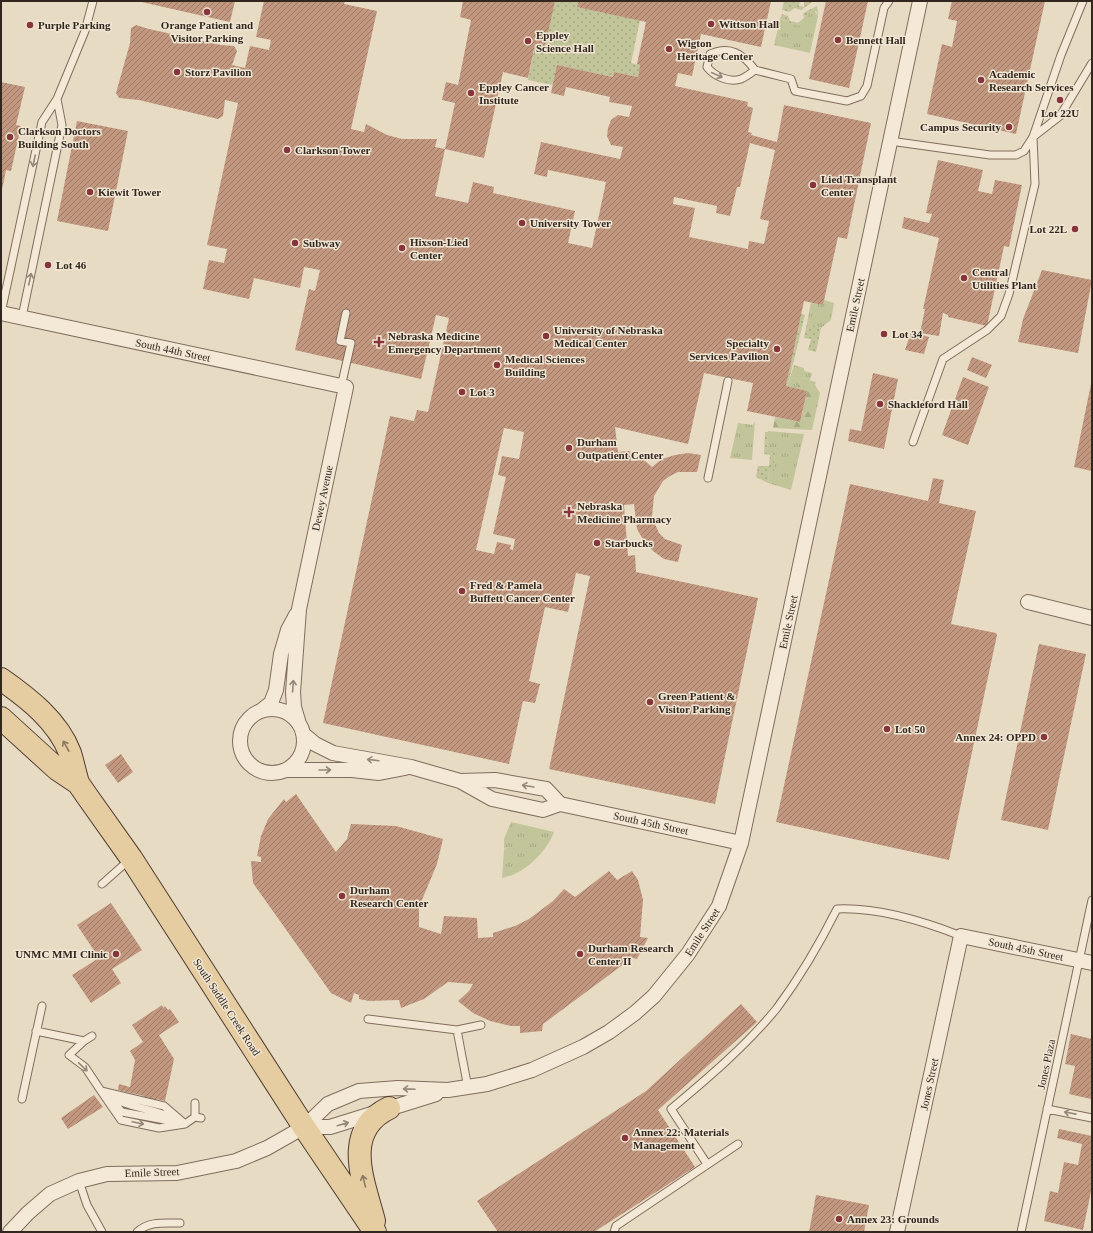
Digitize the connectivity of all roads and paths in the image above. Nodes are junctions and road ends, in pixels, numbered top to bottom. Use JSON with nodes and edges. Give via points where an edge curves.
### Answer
{"nodes":[{"id":1,"x":93,"y":1,"type":"edge"},
{"id":2,"x":889,"y":1,"type":"edge"},
{"id":3,"x":920,"y":1,"type":"edge"},
{"id":4,"x":1083,"y":1,"type":"edge"},
{"id":5,"x":1092,"y":63,"type":"edge"},
{"id":6,"x":755,"y":70,"type":"junction"},
{"id":7,"x":57,"y":99,"type":"junction"},
{"id":8,"x":1033,"y":137,"type":"junction"},
{"id":9,"x":890,"y":141,"type":"junction"},
{"id":10,"x":1,"y":313,"type":"edge"},
{"id":11,"x":346,"y":313,"type":"dead end"},
{"id":12,"x":22,"y":318,"type":"junction"},
{"id":13,"x":728,"y":381,"type":"dead end"},
{"id":14,"x":344,"y":387,"type":"junction"},
{"id":15,"x":914,"y":442,"type":"dead end"},
{"id":16,"x":708,"y":478,"type":"dead end"},
{"id":17,"x":1028,"y":602,"type":"dead end"},
{"id":18,"x":299,"y":609,"type":"junction"},
{"id":19,"x":1092,"y":618,"type":"edge"},
{"id":20,"x":1,"y":679,"type":"edge"},
{"id":21,"x":262,"y":710,"type":"junction"},
{"id":22,"x":1,"y":718,"type":"edge"},
{"id":23,"x":301,"y":729,"type":"junction"},
{"id":24,"x":411,"y":767,"type":"junction"},
{"id":25,"x":286,"y":770,"type":"junction"},
{"id":26,"x":460,"y":781,"type":"junction"},
{"id":27,"x":78,"y":783,"type":"junction"},
{"id":28,"x":560,"y":804,"type":"junction"},
{"id":29,"x":741,"y":843,"type":"junction"},
{"id":30,"x":131,"y":858,"type":"junction"},
{"id":31,"x":102,"y":884,"type":"dead end"},
{"id":32,"x":1092,"y":900,"type":"edge"},
{"id":33,"x":961,"y":936,"type":"junction"},
{"id":34,"x":1085,"y":961,"type":"edge"},
{"id":35,"x":42,"y":1006,"type":"dead end"},
{"id":36,"x":368,"y":1019,"type":"dead end"},
{"id":37,"x":481,"y":1025,"type":"dead end"},
{"id":38,"x":457,"y":1030,"type":"junction"},
{"id":39,"x":36,"y":1031,"type":"junction"},
{"id":40,"x":92,"y":1036,"type":"dead end"},
{"id":41,"x":84,"y":1041,"type":"junction"},
{"id":42,"x":468,"y":1088,"type":"junction"},
{"id":43,"x":101,"y":1090,"type":"junction"},
{"id":44,"x":448,"y":1090,"type":"junction"},
{"id":45,"x":22,"y":1098,"type":"dead end"},
{"id":46,"x":195,"y":1103,"type":"dead end"},
{"id":47,"x":389,"y":1108,"type":"junction"},
{"id":48,"x":1047,"y":1109,"type":"junction"},
{"id":49,"x":1092,"y":1118,"type":"edge"},
{"id":50,"x":185,"y":1124,"type":"junction"},
{"id":51,"x":304,"y":1127,"type":"junction"},
{"id":52,"x":738,"y":1144,"type":"dead end"},
{"id":53,"x":707,"y":1164,"type":"junction"},
{"id":54,"x":79,"y":1181,"type":"junction"},
{"id":55,"x":180,"y":1223,"type":"dead end"},
{"id":56,"x":1,"y":1228,"type":"edge"},
{"id":57,"x":6,"y":1232,"type":"edge"},
{"id":58,"x":10,"y":1232,"type":"edge"},
{"id":59,"x":102,"y":1232,"type":"edge"},
{"id":60,"x":137,"y":1232,"type":"edge"},
{"id":61,"x":376,"y":1232,"type":"edge"},
{"id":62,"x":614,"y":1232,"type":"edge"},
{"id":63,"x":897,"y":1232,"type":"edge"},
{"id":64,"x":1021,"y":1232,"type":"edge"}],
"edges":[{"from":1,"to":7,"type":"lane","via":[[85,31]]},
{"from":2,"to":6,"type":"lane","via":[[884,8],[867,86],[861,96],[847,101],[795,91],[791,79]]},
{"from":3,"to":9,"type":"street","name":"Emile Street"},
{"from":4,"to":8,"type":"lane","via":[[1061,55]]},
{"from":5,"to":8,"type":"lane","via":[[1060,116]]},
{"from":6,"to":6,"type":"lane","one_way":true,"via":[[746,57],[727,50],[710,54],[707,68],[712,75],[730,80],[741,79]]},
{"from":7,"to":10,"type":"lane","one_way":true,"via":[[42,122]]},
{"from":12,"to":7,"type":"lane","one_way":true,"via":[[62,125]]},
{"from":8,"to":9,"type":"lane","via":[[1024,151],[1016,155],[990,155]]},
{"from":8,"to":15,"type":"lane","via":[[1035,184],[1009,294],[1001,316],[987,330],[943,359]]},
{"from":9,"to":29,"type":"street","name":"Emile Street"},
{"from":10,"to":12,"type":"street","name":"South 44th Street"},
{"from":11,"to":14,"type":"lane","via":[[340,341],[351,343]]},
{"from":12,"to":14,"type":"street","name":"South 44th Street"},
{"from":13,"to":16,"type":"lane"},
{"from":14,"to":18,"type":"street","name":"Dewey Avenue"},
{"from":17,"to":19,"type":"street"},
{"from":18,"to":21,"type":"street","name":"Dewey Avenue","via":[[281,654],[276,690],[271,703]]},
{"from":23,"to":18,"type":"street","name":"Dewey Avenue","one_way":true,"via":[[294,707],[293,692]]},
{"from":27,"to":20,"type":"main road","name":"South Saddle Creek Road","one_way":true,"via":[[69,752],[48,719]]},
{"from":21,"to":23,"type":"street","name":"South 45th Street","via":[[283,710],[292,716]]},
{"from":21,"to":25,"type":"street","name":"South 45th Street","via":[[252,715],[240,733],[242,754],[260,771],[276,773]]},
{"from":22,"to":27,"type":"main road","name":"South Saddle Creek Road","via":[[57,769]]},
{"from":24,"to":23,"type":"street","name":"South 45th Street","one_way":true,"via":[[338,755],[315,744]]},
{"from":23,"to":25,"type":"street","via":[[304,745],[301,755]]},
{"from":25,"to":24,"type":"street","name":"South 45th Street","one_way":true,"via":[[352,770],[379,773]]},
{"from":24,"to":26,"type":"street","name":"South 45th Street"},
{"from":26,"to":28,"type":"street","name":"South 45th Street","via":[[492,799],[543,810]]},
{"from":28,"to":26,"type":"street","name":"South 45th Street","one_way":true,"via":[[546,789],[495,780]]},
{"from":27,"to":30,"type":"main road","name":"South Saddle Creek Road"},
{"from":28,"to":29,"type":"street","name":"South 45th Street"},
{"from":29,"to":42,"type":"street","name":"Emile Street","via":[[719,906],[704,932],[672,976],[640,1009],[609,1032],[557,1061],[508,1079]]},
{"from":30,"to":31,"type":"lane"},
{"from":30,"to":51,"type":"main road","name":"South Saddle Creek Road"},
{"from":32,"to":34,"type":"lane","name":"Jones Plaza"},
{"from":33,"to":34,"type":"street","name":"South 45th Street"},
{"from":33,"to":53,"type":"lane","via":[[928,923],[856,908],[837,909],[818,945],[777,1008],[728,1061],[671,1110]]},
{"from":33,"to":63,"type":"street","name":"Jones Street"},
{"from":34,"to":48,"type":"lane","name":"Jones Plaza"},
{"from":35,"to":39,"type":"lane"},
{"from":36,"to":38,"type":"lane"},
{"from":37,"to":38,"type":"lane"},
{"from":38,"to":42,"type":"lane"},
{"from":39,"to":41,"type":"lane"},
{"from":39,"to":45,"type":"lane"},
{"from":40,"to":41,"type":"lane"},
{"from":41,"to":43,"type":"lane","one_way":true,"via":[[69,1055],[85,1067]]},
{"from":42,"to":44,"type":"street","name":"Emile Street"},
{"from":43,"to":50,"type":"lane","via":[[164,1106]]},
{"from":43,"to":50,"type":"lane","one_way":true,"via":[[122,1112]]},
{"from":44,"to":47,"type":"street","name":"Emile Street"},
{"from":44,"to":51,"type":"street","name":"Emile Street","one_way":true,"via":[[398,1088],[359,1091],[328,1104]]},
{"from":46,"to":50,"type":"lane","via":[[198,1117]]},
{"from":51,"to":47,"type":"street","name":"Emile Street","one_way":true,"via":[[330,1127]]},
{"from":61,"to":47,"type":"main road","one_way":true,"via":[[362,1170],[360,1142],[362,1133],[372,1118]]},
{"from":49,"to":48,"type":"lane","one_way":true},
{"from":48,"to":64,"type":"lane","name":"Jones Plaza"},
{"from":51,"to":54,"type":"street","name":"Emile Street","via":[[267,1148],[236,1161],[177,1173],[107,1174]]},
{"from":51,"to":61,"type":"main road","name":"South Saddle Creek Road"},
{"from":52,"to":53,"type":"lane"},
{"from":53,"to":62,"type":"lane","via":[[616,1226]]},
{"from":54,"to":58,"type":"street","name":"Emile Street","via":[[50,1194]]},
{"from":54,"to":59,"type":"lane","via":[[87,1205]]},
{"from":55,"to":60,"type":"lane","via":[[153,1223]]},
{"from":56,"to":57,"type":"street"}]}
